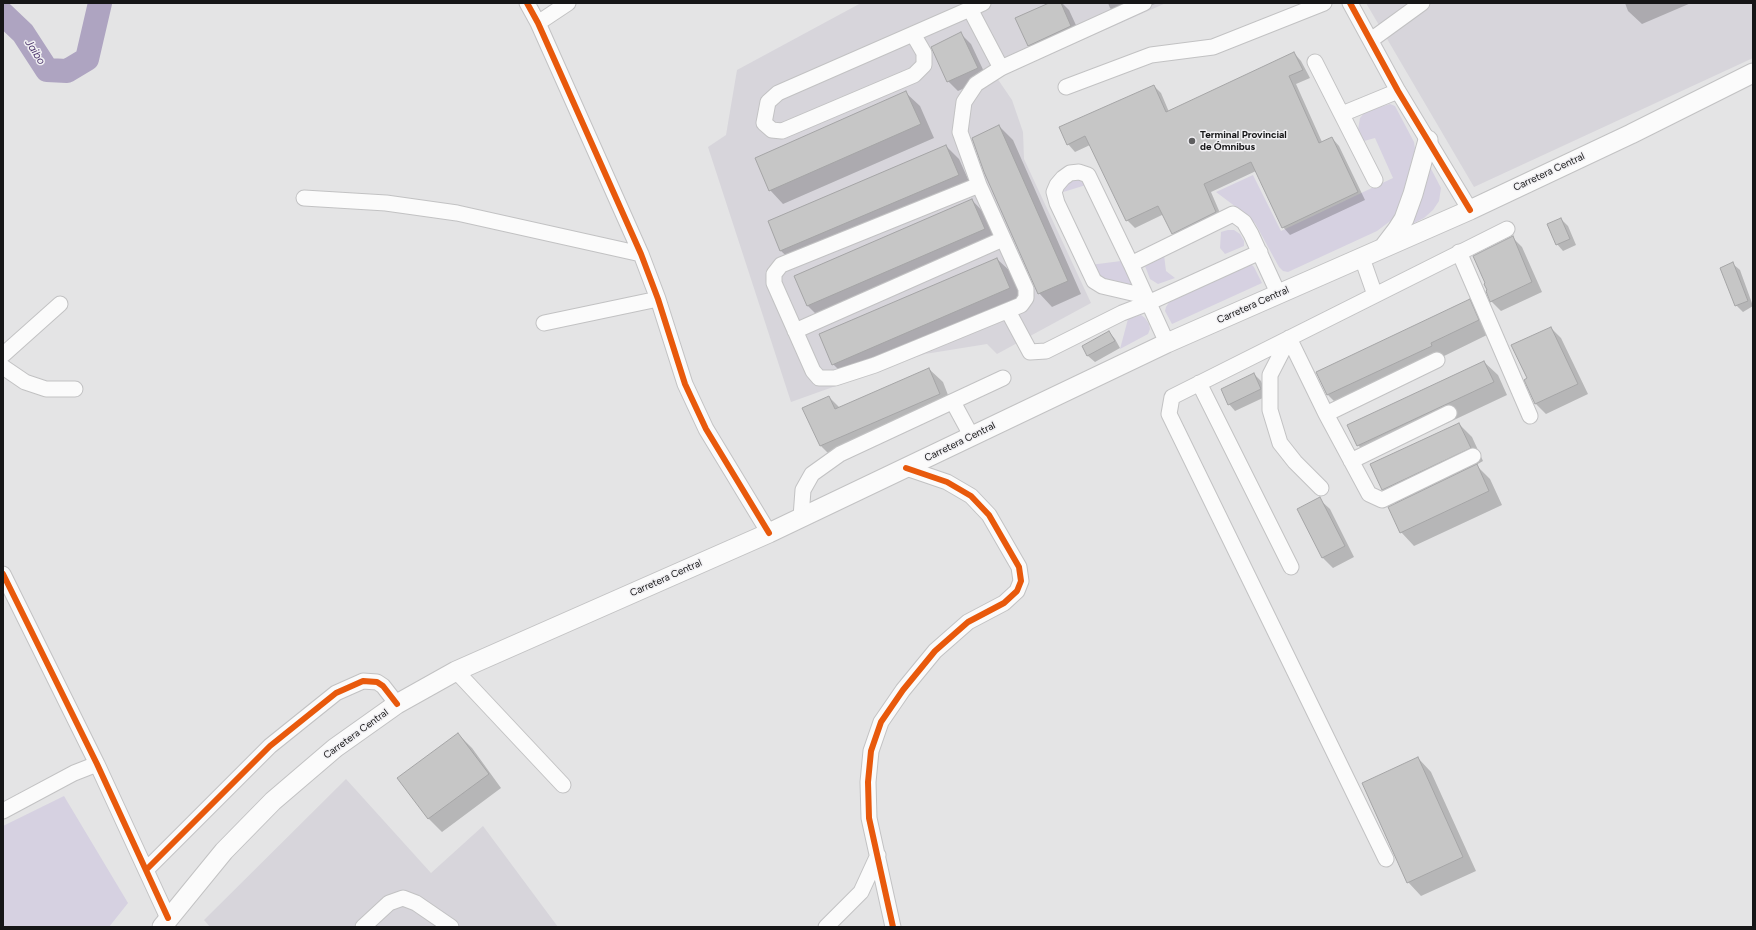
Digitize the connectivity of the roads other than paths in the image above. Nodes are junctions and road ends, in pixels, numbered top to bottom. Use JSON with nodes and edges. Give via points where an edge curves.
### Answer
{"nodes":[{"id":1,"x":527,"y":3,"type":"edge"},
{"id":2,"x":568,"y":3,"type":"edge"},
{"id":3,"x":1144,"y":3,"type":"edge"},
{"id":4,"x":1324,"y":3,"type":"edge"},
{"id":5,"x":1350,"y":3,"type":"edge"},
{"id":6,"x":1422,"y":3,"type":"edge"},
{"id":7,"x":976,"y":6,"type":"edge"},
{"id":8,"x":538,"y":23,"type":"junction"},
{"id":9,"x":913,"y":34,"type":"junction"},
{"id":10,"x":1371,"y":40,"type":"junction"},
{"id":11,"x":1315,"y":62,"type":"dead end"},
{"id":12,"x":1001,"y":68,"type":"junction"},
{"id":13,"x":1753,"y":73,"type":"edge"},
{"id":14,"x":1066,"y":87,"type":"dead end"},
{"id":15,"x":1398,"y":91,"type":"junction"},
{"id":16,"x":1342,"y":114,"type":"junction"},
{"id":17,"x":1428,"y":140,"type":"junction"},
{"id":18,"x":1375,"y":180,"type":"dead end"},
{"id":19,"x":978,"y":185,"type":"junction"},
{"id":20,"x":304,"y":198,"type":"dead end"},
{"id":21,"x":1470,"y":210,"type":"junction"},
{"id":22,"x":1507,"y":229,"type":"dead end"},
{"id":23,"x":1003,"y":239,"type":"junction"},
{"id":24,"x":1383,"y":248,"type":"junction"},
{"id":25,"x":1260,"y":252,"type":"junction"},
{"id":26,"x":1459,"y":252,"type":"junction"},
{"id":27,"x":640,"y":254,"type":"junction"},
{"id":28,"x":1362,"y":258,"type":"junction"},
{"id":29,"x":1131,"y":264,"type":"junction"},
{"id":30,"x":1278,"y":293,"type":"junction"},
{"id":31,"x":1376,"y":295,"type":"junction"},
{"id":32,"x":658,"y":299,"type":"junction"},
{"id":33,"x":1147,"y":299,"type":"junction"},
{"id":34,"x":60,"y":304,"type":"dead end"},
{"id":35,"x":1008,"y":310,"type":"junction"},
{"id":36,"x":544,"y":323,"type":"dead end"},
{"id":37,"x":795,"y":331,"type":"junction"},
{"id":38,"x":1289,"y":338,"type":"junction"},
{"id":39,"x":1167,"y":343,"type":"junction"},
{"id":40,"x":3,"y":355,"type":"edge"},
{"id":41,"x":1437,"y":360,"type":"dead end"},
{"id":42,"x":3,"y":367,"type":"edge"},
{"id":43,"x":1004,"y":378,"type":"dead end"},
{"id":44,"x":1199,"y":384,"type":"junction"},
{"id":45,"x":75,"y":389,"type":"dead end"},
{"id":46,"x":953,"y":402,"type":"junction"},
{"id":47,"x":1449,"y":412,"type":"dead end"},
{"id":48,"x":1326,"y":414,"type":"junction"},
{"id":49,"x":1530,"y":416,"type":"dead end"},
{"id":50,"x":972,"y":437,"type":"junction"},
{"id":51,"x":1473,"y":456,"type":"dead end"},
{"id":52,"x":1351,"y":461,"type":"junction"},
{"id":53,"x":906,"y":468,"type":"junction"},
{"id":54,"x":1321,"y":488,"type":"dead end"},
{"id":55,"x":801,"y":517,"type":"junction"},
{"id":56,"x":769,"y":533,"type":"junction"},
{"id":57,"x":1291,"y":567,"type":"dead end"},
{"id":58,"x":3,"y":574,"type":"edge"},
{"id":59,"x":456,"y":671,"type":"junction"},
{"id":60,"x":397,"y":704,"type":"junction"},
{"id":61,"x":97,"y":764,"type":"junction"},
{"id":62,"x":563,"y":785,"type":"dead end"},
{"id":63,"x":3,"y":811,"type":"edge"},
{"id":64,"x":878,"y":855,"type":"junction"},
{"id":65,"x":1386,"y":859,"type":"dead end"},
{"id":66,"x":146,"y":870,"type":"junction"},
{"id":67,"x":165,"y":923,"type":"edge"},
{"id":68,"x":363,"y":927,"type":"edge"},
{"id":69,"x":451,"y":927,"type":"edge"},
{"id":70,"x":826,"y":927,"type":"edge"},
{"id":71,"x":893,"y":927,"type":"edge"}],
"edges":[{"from":1,"to":8,"type":"street"},
{"from":2,"to":8,"type":"street"},
{"from":3,"to":12,"type":"street"},
{"from":4,"to":14,"type":"street","via":[[1213,47],[1151,55]]},
{"from":5,"to":10,"type":"street"},
{"from":6,"to":10,"type":"street"},
{"from":7,"to":9,"type":"street"},
{"from":7,"to":12,"type":"street"},
{"from":8,"to":27,"type":"street"},
{"from":9,"to":9,"type":"street","via":[[778,93],[768,102],[764,123],[772,130],[782,131],[914,75],[924,65],[924,53]]},
{"from":10,"to":15,"type":"street"},
{"from":11,"to":16,"type":"street"},
{"from":12,"to":19,"type":"street","via":[[976,84],[964,102],[960,132]]},
{"from":13,"to":21,"type":"main road","name":"Carretera Central"},
{"from":15,"to":16,"type":"street"},
{"from":15,"to":17,"type":"street"},
{"from":16,"to":18,"type":"street"},
{"from":17,"to":21,"type":"street"},
{"from":17,"to":24,"type":"main road","via":[[1404,219]]},
{"from":19,"to":23,"type":"street"},
{"from":19,"to":37,"type":"street","via":[[781,265],[774,274],[774,283]]},
{"from":20,"to":27,"type":"street","via":[[386,203],[457,213]]},
{"from":21,"to":24,"type":"main road","name":"Carretera Central"},
{"from":22,"to":26,"type":"street"},
{"from":23,"to":35,"type":"street","via":[[1026,289],[1026,298],[1021,305]]},
{"from":23,"to":37,"type":"street"},
{"from":24,"to":28,"type":"main road","name":"Carretera Central"},
{"from":25,"to":29,"type":"street","via":[[1244,222],[1233,214]]},
{"from":25,"to":30,"type":"street"},
{"from":25,"to":33,"type":"street"},
{"from":26,"to":31,"type":"street"},
{"from":26,"to":49,"type":"street"},
{"from":27,"to":32,"type":"street"},
{"from":28,"to":30,"type":"main road","name":"Carretera Central"},
{"from":28,"to":31,"type":"street"},
{"from":29,"to":33,"type":"street"},
{"from":29,"to":33,"type":"street","via":[[1088,175],[1070,173],[1063,178],[1054,192],[1057,203],[1094,281],[1102,286]]},
{"from":30,"to":39,"type":"main road","name":"Carretera Central"},
{"from":31,"to":38,"type":"street"},
{"from":32,"to":36,"type":"street"},
{"from":32,"to":56,"type":"street","via":[[685,384],[706,429]]},
{"from":33,"to":35,"type":"street","via":[[1046,351],[1030,352]]},
{"from":33,"to":39,"type":"street"},
{"from":34,"to":40,"type":"street"},
{"from":35,"to":37,"type":"street","via":[[875,365],[835,378],[819,378],[813,371]]},
{"from":38,"to":44,"type":"street"},
{"from":38,"to":48,"type":"street"},
{"from":38,"to":54,"type":"street","via":[[1270,375],[1270,410],[1280,443]]},
{"from":39,"to":50,"type":"main road","name":"Carretera Central"},
{"from":41,"to":48,"type":"street"},
{"from":42,"to":45,"type":"street","via":[[24,382],[46,390]]},
{"from":43,"to":46,"type":"street"},
{"from":44,"to":57,"type":"street"},
{"from":44,"to":65,"type":"street","via":[[1172,397],[1169,414]]},
{"from":46,"to":50,"type":"street"},
{"from":46,"to":55,"type":"street","via":[[840,454],[812,474],[803,490]]},
{"from":47,"to":52,"type":"street"},
{"from":48,"to":52,"type":"street"},
{"from":50,"to":53,"type":"main road","name":"Carretera Central"},
{"from":51,"to":52,"type":"street","via":[[1382,500],[1369,494]]},
{"from":53,"to":55,"type":"main road","name":"Carretera Central"},
{"from":53,"to":64,"type":"street","via":[[947,482],[971,496],[989,515],[1019,567],[1021,581],[1017,591],[1004,603],[968,622],[935,651],[881,722],[871,751],[868,782],[870,818]]},
{"from":55,"to":56,"type":"main road","name":"Carretera Central"},
{"from":56,"to":59,"type":"main road","name":"Carretera Central"},
{"from":58,"to":61,"type":"street"},
{"from":59,"to":60,"type":"main road","name":"Carretera Central"},
{"from":59,"to":62,"type":"street"},
{"from":60,"to":66,"type":"street","via":[[377,682],[363,681],[336,693],[270,746]]},
{"from":60,"to":67,"type":"main road","name":"Carretera Central","via":[[335,748],[273,801],[224,852]]},
{"from":61,"to":63,"type":"street","via":[[74,773]]},
{"from":61,"to":66,"type":"street"},
{"from":64,"to":70,"type":"street","via":[[861,892]]},
{"from":64,"to":71,"type":"street"},
{"from":66,"to":67,"type":"street"},
{"from":68,"to":69,"type":"street","via":[[389,903],[403,898],[416,903]]}]}
